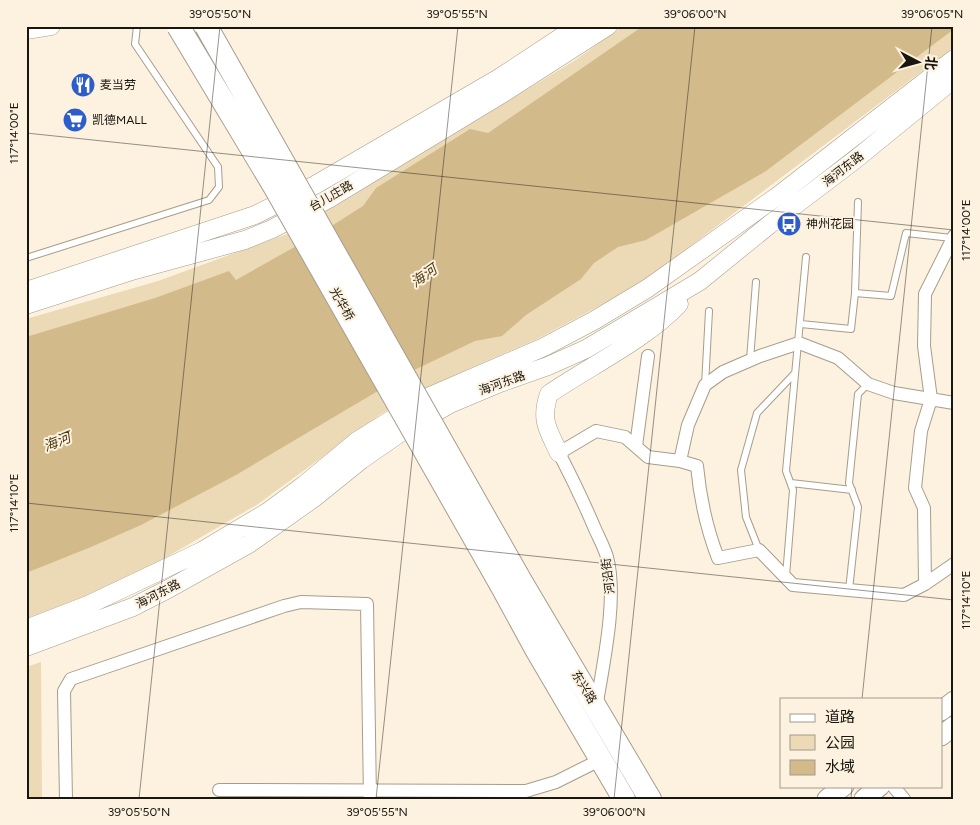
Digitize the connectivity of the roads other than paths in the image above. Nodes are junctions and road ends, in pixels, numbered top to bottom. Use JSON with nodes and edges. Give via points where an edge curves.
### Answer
{"nodes":[{"id":1,"x":51,"y":26,"type":"edge"},
{"id":2,"x":137,"y":26,"type":"edge"},
{"id":3,"x":178,"y":26,"type":"edge"},
{"id":4,"x":206,"y":26,"type":"edge"},
{"id":5,"x":578,"y":26,"type":"edge"},
{"id":6,"x":608,"y":26,"type":"edge"},
{"id":7,"x":26,"y":30,"type":"edge"},
{"id":8,"x":954,"y":59,"type":"edge"},
{"id":9,"x":954,"y":79,"type":"edge"},
{"id":10,"x":858,"y":202,"type":"dead end"},
{"id":11,"x":953,"y":237,"type":"edge"},
{"id":12,"x":806,"y":257,"type":"dead end"},
{"id":13,"x":26,"y":258,"type":"edge"},
{"id":14,"x":700,"y":281,"type":"junction"},
{"id":15,"x":756,"y":282,"type":"dead end"},
{"id":16,"x":26,"y":290,"type":"edge"},
{"id":17,"x":855,"y":293,"type":"junction"},
{"id":18,"x":26,"y":305,"type":"edge"},
{"id":19,"x":709,"y":311,"type":"dead end"},
{"id":20,"x":801,"y":324,"type":"junction"},
{"id":21,"x":799,"y":343,"type":"junction"},
{"id":22,"x":648,"y":356,"type":"dead end"},
{"id":23,"x":750,"y":360,"type":"junction"},
{"id":24,"x":795,"y":373,"type":"junction"},
{"id":25,"x":868,"y":384,"type":"junction"},
{"id":26,"x":705,"y":385,"type":"junction"},
{"id":27,"x":931,"y":399,"type":"junction"},
{"id":28,"x":954,"y":403,"type":"edge"},
{"id":29,"x":636,"y":446,"type":"junction"},
{"id":30,"x":559,"y":453,"type":"junction"},
{"id":31,"x":680,"y":461,"type":"junction"},
{"id":32,"x":791,"y":483,"type":"junction"},
{"id":33,"x":852,"y":490,"type":"junction"},
{"id":34,"x":759,"y":550,"type":"junction"},
{"id":35,"x":954,"y":564,"type":"edge"},
{"id":36,"x":786,"y":578,"type":"junction"},
{"id":37,"x":509,"y":580,"type":"junction"},
{"id":38,"x":925,"y":584,"type":"junction"},
{"id":39,"x":849,"y":590,"type":"junction"},
{"id":40,"x":26,"y":629,"type":"edge"},
{"id":41,"x":26,"y":647,"type":"edge"},
{"id":42,"x":954,"y":701,"type":"edge"},
{"id":43,"x":596,"y":708,"type":"junction"},
{"id":44,"x":942,"y":710,"type":"edge"},
{"id":45,"x":954,"y":726,"type":"edge"},
{"id":46,"x":942,"y":735,"type":"edge"},
{"id":47,"x":600,"y":760,"type":"junction"},
{"id":48,"x":842,"y":788,"type":"edge"},
{"id":49,"x":878,"y":788,"type":"edge"},
{"id":50,"x":895,"y":788,"type":"edge"},
{"id":51,"x":218,"y":790,"type":"dead end"},
{"id":52,"x":370,"y":794,"type":"edge"},
{"id":53,"x":66,"y":799,"type":"edge"},
{"id":54,"x":624,"y":799,"type":"edge"},
{"id":55,"x":650,"y":799,"type":"edge"},
{"id":56,"x":828,"y":799,"type":"edge"},
{"id":57,"x":864,"y":799,"type":"edge"},
{"id":58,"x":904,"y":799,"type":"edge"}],
"edges":[{"from":1,"to":7,"type":"main road"},
{"from":2,"to":13,"type":"lane","via":[[135,44],[218,167],[219,187],[209,200]]},
{"from":3,"to":37,"type":"highway","name":"光华桥","bridge":true},
{"from":4,"to":37,"type":"highway","name":"光华桥","bridge":true},
{"from":5,"to":16,"type":"main road","name":"台儿庄路","via":[[499,78],[315,185],[255,215]]},
{"from":6,"to":18,"type":"main road","name":"台儿庄路","via":[[506,92],[330,198],[272,229],[245,240],[135,270]]},
{"from":8,"to":40,"type":"main road","name":"海河东路","via":[[780,195],[648,288],[544,347],[428,397],[357,441],[269,511],[202,550],[88,605]]},
{"from":9,"to":14,"type":"main road","name":"海河东路"},
{"from":10,"to":17,"type":"lane"},
{"from":11,"to":17,"type":"lane","via":[[906,233],[891,296]]},
{"from":11,"to":27,"type":"street","via":[[925,294],[924,346]]},
{"from":12,"to":20,"type":"lane"},
{"from":14,"to":30,"type":"main road","via":[[671,312],[549,394],[544,408],[546,425]]},
{"from":14,"to":41,"type":"main road","name":"海河东路","via":[[586,349],[450,404],[361,460],[249,544],[170,588],[133,607]]},
{"from":15,"to":23,"type":"lane"},
{"from":17,"to":20,"type":"lane","via":[[852,329]]},
{"from":19,"to":26,"type":"lane"},
{"from":20,"to":21,"type":"lane"},
{"from":21,"to":23,"type":"street"},
{"from":21,"to":24,"type":"lane"},
{"from":21,"to":25,"type":"street","via":[[838,358]]},
{"from":22,"to":29,"type":"street"},
{"from":23,"to":26,"type":"street","via":[[723,372]]},
{"from":24,"to":32,"type":"lane","via":[[786,471]]},
{"from":24,"to":34,"type":"lane","via":[[757,413],[742,470],[746,517]]},
{"from":25,"to":27,"type":"street","via":[[894,393]]},
{"from":25,"to":33,"type":"lane","via":[[858,394],[849,483]]},
{"from":26,"to":31,"type":"street","via":[[688,424]]},
{"from":27,"to":28,"type":"street"},
{"from":27,"to":38,"type":"street","via":[[921,431],[916,488],[924,508]]},
{"from":29,"to":30,"type":"street","via":[[625,436],[596,431]]},
{"from":29,"to":31,"type":"street","via":[[648,457]]},
{"from":30,"to":43,"type":"street","name":"河沿街","via":[[607,556],[610,600]]},
{"from":31,"to":34,"type":"street","via":[[697,466],[708,531],[718,558]]},
{"from":32,"to":33,"type":"lane"},
{"from":32,"to":36,"type":"lane"},
{"from":33,"to":39,"type":"lane","via":[[858,507]]},
{"from":34,"to":36,"type":"street"},
{"from":35,"to":38,"type":"street"},
{"from":36,"to":39,"type":"street","via":[[793,585]]},
{"from":37,"to":43,"type":"highway","name":"东兴路"},
{"from":37,"to":47,"type":"highway","name":"东兴路"},
{"from":38,"to":39,"type":"street","via":[[904,595]]},
{"from":42,"to":44,"type":"main road"},
{"from":43,"to":55,"type":"highway","name":"东兴路"},
{"from":45,"to":46,"type":"main road"},
{"from":47,"to":52,"type":"street","via":[[556,782],[526,791]]},
{"from":47,"to":54,"type":"highway","name":"东兴路"},
{"from":48,"to":56,"type":"main road"},
{"from":49,"to":57,"type":"main road"},
{"from":50,"to":58,"type":"street"},
{"from":51,"to":52,"type":"street"},
{"from":52,"to":53,"type":"street","via":[[367,604],[302,602],[71,679],[64,691]]}]}
